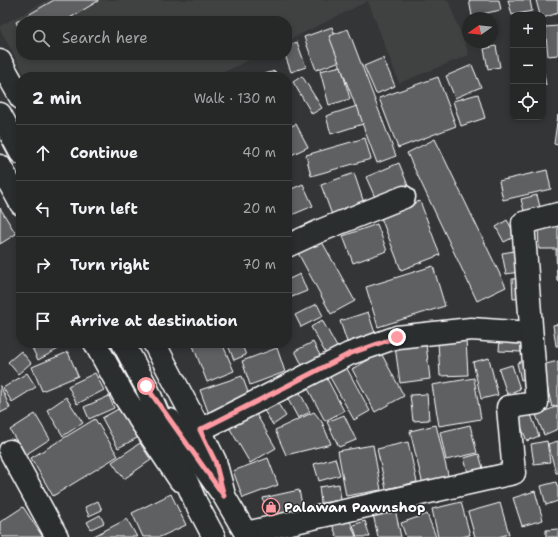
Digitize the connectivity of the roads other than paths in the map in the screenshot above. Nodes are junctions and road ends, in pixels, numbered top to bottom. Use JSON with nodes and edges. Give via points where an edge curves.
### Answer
{"nodes":[{"id":1,"x":0,"y":61,"type":"edge"},
{"id":2,"x":16,"y":89,"type":"edge"},
{"id":3,"x":0,"y":114,"type":"edge"},
{"id":4,"x":16,"y":144,"type":"edge"},
{"id":5,"x":2,"y":174,"type":"edge"},
{"id":6,"x":16,"y":196,"type":"edge"},
{"id":7,"x":404,"y":197,"type":"dead end"},
{"id":8,"x":558,"y":214,"type":"edge"},
{"id":9,"x":292,"y":244,"type":"edge"},
{"id":10,"x":531,"y":333,"type":"junction"},
{"id":11,"x":99,"y":348,"type":"edge"},
{"id":12,"x":126,"y":348,"type":"edge"},
{"id":13,"x":157,"y":348,"type":"edge"},
{"id":14,"x":146,"y":386,"type":"junction"},
{"id":15,"x":200,"y":430,"type":"junction"},
{"id":16,"x":10,"y":451,"type":"dead end"},
{"id":17,"x":224,"y":496,"type":"junction"},
{"id":18,"x":195,"y":501,"type":"junction"},
{"id":19,"x":247,"y":535,"type":"edge"},
{"id":20,"x":57,"y":537,"type":"edge"},
{"id":21,"x":214,"y":537,"type":"edge"}],
"edges":[{"from":1,"to":2,"type":"street"},
{"from":3,"to":4,"type":"street"},
{"from":5,"to":6,"type":"street"},
{"from":7,"to":9,"type":"street"},
{"from":8,"to":10,"type":"street","via":[[523,223]]},
{"from":10,"to":15,"type":"street","via":[[470,329],[397,337],[349,354]]},
{"from":10,"to":19,"type":"street","via":[[537,403],[508,407],[514,473]]},
{"from":11,"to":18,"type":"street","via":[[124,396]]},
{"from":12,"to":14,"type":"street"},
{"from":13,"to":15,"type":"street"},
{"from":14,"to":17,"type":"street"},
{"from":14,"to":18,"type":"street"},
{"from":15,"to":17,"type":"street","via":[[215,461]]},
{"from":16,"to":20,"type":"street"},
{"from":17,"to":19,"type":"street"},
{"from":18,"to":21,"type":"street"}]}
